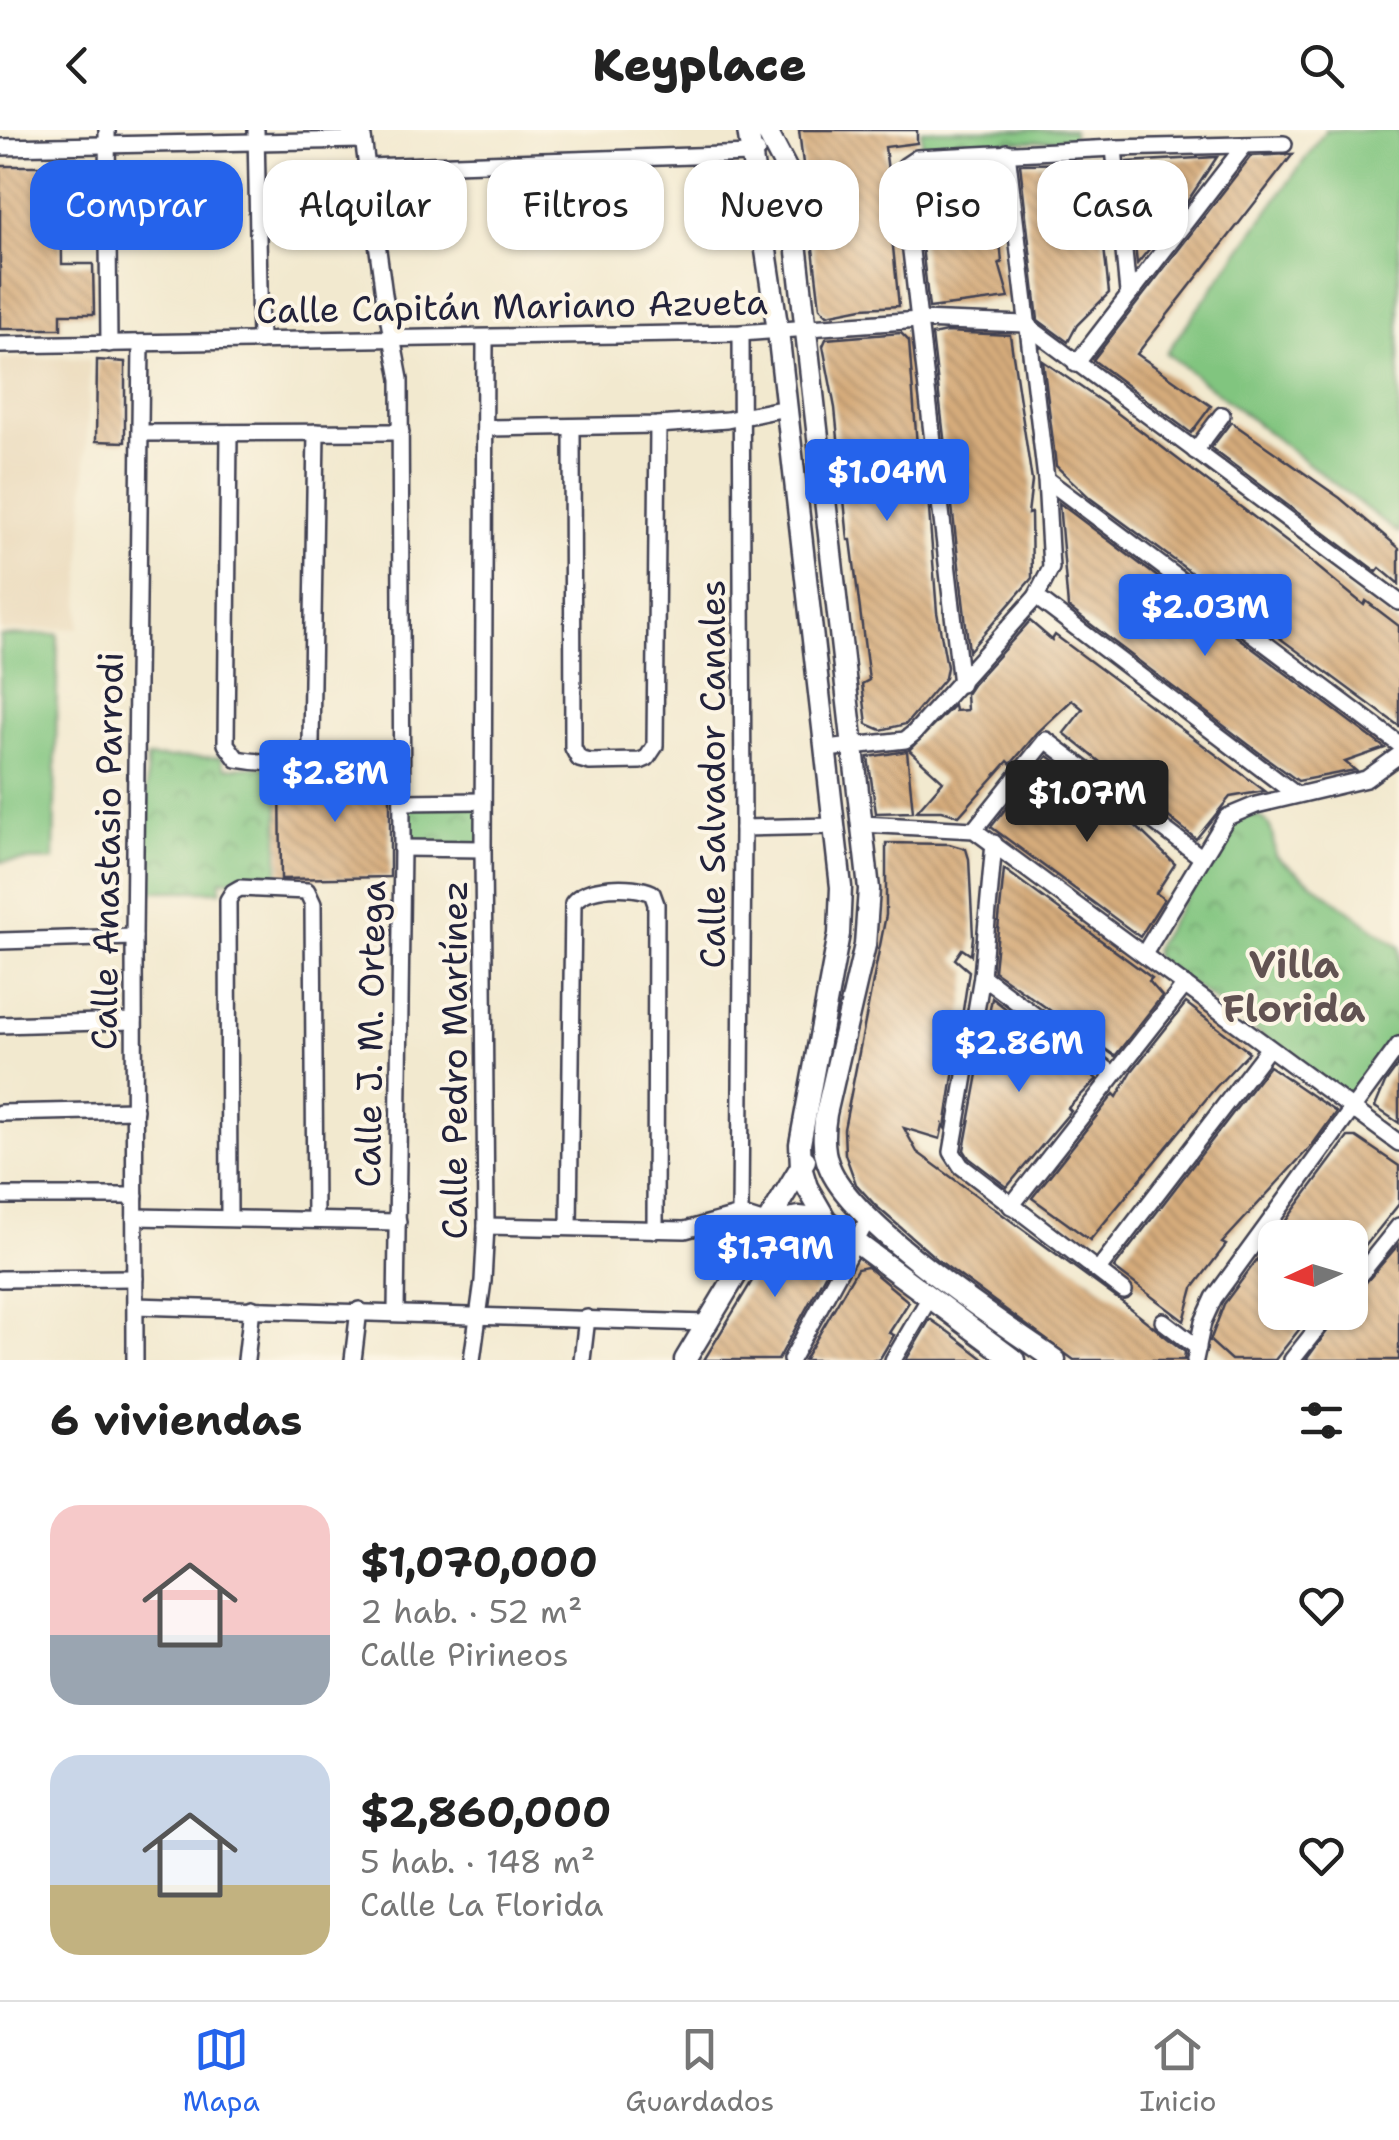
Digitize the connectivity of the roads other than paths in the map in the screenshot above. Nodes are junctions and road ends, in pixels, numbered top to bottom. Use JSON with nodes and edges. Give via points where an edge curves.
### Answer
{"nodes":[{"id":1,"x":748,"y":130,"type":"edge"},
{"id":2,"x":363,"y":135,"type":"edge"},
{"id":3,"x":256,"y":137,"type":"edge"},
{"id":4,"x":769,"y":137,"type":"edge"},
{"id":5,"x":107,"y":138,"type":"edge"},
{"id":6,"x":1284,"y":144,"type":"dead end"},
{"id":7,"x":1245,"y":145,"type":"junction"},
{"id":8,"x":0,"y":146,"type":"edge"},
{"id":9,"x":1114,"y":148,"type":"junction"},
{"id":10,"x":1007,"y":152,"type":"junction"},
{"id":11,"x":751,"y":154,"type":"junction"},
{"id":12,"x":366,"y":160,"type":"edge"},
{"id":13,"x":467,"y":164,"type":"edge"},
{"id":14,"x":378,"y":250,"type":"edge"},
{"id":15,"x":1128,"y":293,"type":"junction"},
{"id":16,"x":919,"y":320,"type":"junction"},
{"id":17,"x":1025,"y":324,"type":"junction"},
{"id":18,"x":807,"y":329,"type":"junction"},
{"id":19,"x":778,"y":331,"type":"junction"},
{"id":20,"x":741,"y":333,"type":"junction"},
{"id":21,"x":394,"y":339,"type":"junction"},
{"id":22,"x":485,"y":339,"type":"junction"},
{"id":23,"x":260,"y":341,"type":"junction"},
{"id":24,"x":141,"y":343,"type":"junction"},
{"id":25,"x":0,"y":344,"type":"edge"},
{"id":26,"x":109,"y":344,"type":"junction"},
{"id":27,"x":1076,"y":364,"type":"junction"},
{"id":28,"x":786,"y":408,"type":"junction"},
{"id":29,"x":1222,"y":415,"type":"dead end"},
{"id":30,"x":742,"y":416,"type":"junction"},
{"id":31,"x":658,"y":425,"type":"junction"},
{"id":32,"x":572,"y":427,"type":"junction"},
{"id":33,"x":486,"y":428,"type":"junction"},
{"id":34,"x":316,"y":432,"type":"junction"},
{"id":35,"x":401,"y":432,"type":"junction"},
{"id":36,"x":140,"y":433,"type":"junction"},
{"id":37,"x":229,"y":433,"type":"junction"},
{"id":38,"x":1195,"y":451,"type":"junction"},
{"id":39,"x":1046,"y":479,"type":"junction"},
{"id":40,"x":1036,"y":597,"type":"junction"},
{"id":41,"x":1399,"y":602,"type":"edge"},
{"id":42,"x":960,"y":684,"type":"junction"},
{"id":43,"x":1399,"y":744,"type":"edge"},
{"id":44,"x":854,"y":747,"type":"junction"},
{"id":45,"x":827,"y":749,"type":"junction"},
{"id":46,"x":1399,"y":755,"type":"edge"},
{"id":47,"x":1295,"y":794,"type":"junction"},
{"id":48,"x":484,"y":801,"type":"junction"},
{"id":49,"x":402,"y":802,"type":"junction"},
{"id":50,"x":862,"y":824,"type":"junction"},
{"id":51,"x":835,"y":826,"type":"junction"},
{"id":52,"x":743,"y":828,"type":"junction"},
{"id":53,"x":974,"y":830,"type":"junction"},
{"id":54,"x":994,"y":843,"type":"junction"},
{"id":55,"x":402,"y":848,"type":"junction"},
{"id":56,"x":483,"y":849,"type":"junction"},
{"id":57,"x":1201,"y":857,"type":"junction"},
{"id":58,"x":134,"y":936,"type":"junction"},
{"id":59,"x":0,"y":941,"type":"edge"},
{"id":60,"x":1144,"y":954,"type":"junction"},
{"id":61,"x":982,"y":976,"type":"junction"},
{"id":62,"x":1185,"y":985,"type":"junction"},
{"id":63,"x":134,"y":1021,"type":"junction"},
{"id":64,"x":0,"y":1025,"type":"edge"},
{"id":65,"x":1399,"y":1045,"type":"edge"},
{"id":66,"x":1268,"y":1049,"type":"junction"},
{"id":67,"x":1114,"y":1074,"type":"junction"},
{"id":68,"x":1352,"y":1108,"type":"junction"},
{"id":69,"x":135,"y":1110,"type":"junction"},
{"id":70,"x":0,"y":1113,"type":"edge"},
{"id":71,"x":823,"y":1133,"type":"junction"},
{"id":72,"x":1399,"y":1144,"type":"edge"},
{"id":73,"x":800,"y":1167,"type":"junction"},
{"id":74,"x":0,"y":1196,"type":"edge"},
{"id":75,"x":135,"y":1196,"type":"junction"},
{"id":76,"x":1012,"y":1206,"type":"junction"},
{"id":77,"x":740,"y":1215,"type":"junction"},
{"id":78,"x":135,"y":1217,"type":"junction"},
{"id":79,"x":229,"y":1218,"type":"junction"},
{"id":80,"x":868,"y":1219,"type":"junction"},
{"id":81,"x":315,"y":1220,"type":"junction"},
{"id":82,"x":826,"y":1220,"type":"junction"},
{"id":83,"x":398,"y":1222,"type":"junction"},
{"id":84,"x":765,"y":1222,"type":"junction"},
{"id":85,"x":486,"y":1226,"type":"junction"},
{"id":86,"x":1399,"y":1226,"type":"edge"},
{"id":87,"x":569,"y":1227,"type":"junction"},
{"id":88,"x":655,"y":1230,"type":"junction"},
{"id":89,"x":855,"y":1244,"type":"junction"},
{"id":90,"x":1368,"y":1265,"type":"edge"},
{"id":91,"x":1098,"y":1270,"type":"junction"},
{"id":92,"x":134,"y":1278,"type":"junction"},
{"id":93,"x":0,"y":1279,"type":"edge"},
{"id":94,"x":1124,"y":1291,"type":"dead end"},
{"id":95,"x":930,"y":1297,"type":"junction"},
{"id":96,"x":135,"y":1306,"type":"junction"},
{"id":97,"x":252,"y":1308,"type":"junction"},
{"id":98,"x":359,"y":1310,"type":"junction"},
{"id":99,"x":396,"y":1311,"type":"junction"},
{"id":100,"x":479,"y":1314,"type":"junction"},
{"id":101,"x":587,"y":1318,"type":"junction"},
{"id":102,"x":1163,"y":1321,"type":"dead end"},
{"id":103,"x":706,"y":1323,"type":"junction"},
{"id":104,"x":1316,"y":1330,"type":"edge"},
{"id":105,"x":1197,"y":1354,"type":"edge"},
{"id":106,"x":1000,"y":1356,"type":"edge"},
{"id":107,"x":135,"y":1360,"type":"edge"},
{"id":108,"x":246,"y":1360,"type":"edge"},
{"id":109,"x":353,"y":1360,"type":"edge"},
{"id":110,"x":472,"y":1360,"type":"edge"},
{"id":111,"x":582,"y":1360,"type":"edge"},
{"id":112,"x":685,"y":1360,"type":"edge"},
{"id":113,"x":792,"y":1360,"type":"edge"},
{"id":114,"x":892,"y":1360,"type":"edge"},
{"id":115,"x":1055,"y":1360,"type":"edge"},
{"id":116,"x":1292,"y":1360,"type":"edge"}],
"edges":[{"from":1,"to":11,"type":"street"},
{"from":2,"to":3,"type":"street"},
{"from":2,"to":12,"type":"street","name":"Calle J. M. Ortega"},
{"from":3,"to":5,"type":"street"},
{"from":3,"to":23,"type":"street"},
{"from":4,"to":11,"type":"street"},
{"from":4,"to":18,"type":"street","via":[[788,172]]},
{"from":5,"to":8,"type":"street"},
{"from":5,"to":26,"type":"street"},
{"from":6,"to":7,"type":"street"},
{"from":7,"to":9,"type":"street"},
{"from":7,"to":15,"type":"street"},
{"from":9,"to":10,"type":"street"},
{"from":9,"to":15,"type":"street"},
{"from":10,"to":16,"type":"street","via":[[917,158],[904,166]]},
{"from":10,"to":17,"type":"street"},
{"from":11,"to":13,"type":"street"},
{"from":11,"to":19,"type":"street"},
{"from":14,"to":21,"type":"street","name":"Calle J. M. Ortega"},
{"from":15,"to":27,"type":"street"},
{"from":16,"to":17,"type":"street","name":"Calle Capitán Mariano Azueta"},
{"from":16,"to":18,"type":"street","name":"Calle Capitán Mariano Azueta"},
{"from":16,"to":42,"type":"street"},
{"from":17,"to":27,"type":"street"},
{"from":17,"to":39,"type":"street"},
{"from":18,"to":19,"type":"street","name":"Calle Capitán Mariano Azueta"},
{"from":18,"to":44,"type":"street"},
{"from":19,"to":20,"type":"street","name":"Calle Capitán Mariano Azueta"},
{"from":19,"to":28,"type":"street"},
{"from":20,"to":22,"type":"street","name":"Calle Capitán Mariano Azueta"},
{"from":20,"to":30,"type":"street","name":"Calle Salvador Canales"},
{"from":21,"to":22,"type":"street","name":"Calle Capitán Mariano Azueta"},
{"from":21,"to":23,"type":"street","name":"Calle Capitán Mariano Azueta"},
{"from":21,"to":35,"type":"street","name":"Calle J. M. Ortega"},
{"from":22,"to":33,"type":"street","name":"Calle Pedro Martínez"},
{"from":23,"to":24,"type":"street","name":"Calle Capitán Mariano Azueta"},
{"from":24,"to":26,"type":"street","name":"Calle Capitán Mariano Azueta"},
{"from":24,"to":36,"type":"street","name":"Calle Anastasio Parrodi"},
{"from":25,"to":26,"type":"street","name":"Calle Capitán Mariano Azueta"},
{"from":27,"to":38,"type":"street"},
{"from":28,"to":30,"type":"street"},
{"from":28,"to":45,"type":"street"},
{"from":29,"to":38,"type":"street"},
{"from":30,"to":31,"type":"street"},
{"from":30,"to":52,"type":"street","name":"Calle Salvador Canales"},
{"from":31,"to":32,"type":"street"},
{"from":31,"to":32,"type":"street","via":[[655,746],[640,760],[590,762],[575,754]]},
{"from":32,"to":33,"type":"street"},
{"from":33,"to":48,"type":"street","name":"Calle Pedro Martínez"},
{"from":34,"to":35,"type":"street"},
{"from":34,"to":37,"type":"street"},
{"from":34,"to":37,"type":"street","via":[[311,744],[291,761],[244,760],[226,744]]},
{"from":35,"to":49,"type":"street","name":"Calle J. M. Ortega"},
{"from":36,"to":37,"type":"street"},
{"from":36,"to":58,"type":"street","name":"Calle Anastasio Parrodi"},
{"from":38,"to":41,"type":"street"},
{"from":39,"to":40,"type":"street","via":[[1051,568]]},
{"from":39,"to":43,"type":"street"},
{"from":40,"to":42,"type":"street"},
{"from":40,"to":47,"type":"street"},
{"from":42,"to":44,"type":"street","via":[[905,740]]},
{"from":44,"to":45,"type":"street"},
{"from":44,"to":50,"type":"street"},
{"from":45,"to":51,"type":"street"},
{"from":46,"to":47,"type":"street","via":[[1366,779]]},
{"from":47,"to":57,"type":"street","via":[[1227,817]]},
{"from":48,"to":49,"type":"street"},
{"from":48,"to":56,"type":"street","name":"Calle Pedro Martínez"},
{"from":49,"to":55,"type":"street","name":"Calle J. M. Ortega"},
{"from":50,"to":53,"type":"street"},
{"from":50,"to":71,"type":"street","via":[[867,932]]},
{"from":51,"to":52,"type":"street"},
{"from":51,"to":73,"type":"street","via":[[840,934]]},
{"from":52,"to":77,"type":"street","name":"Calle Salvador Canales"},
{"from":53,"to":54,"type":"street"},
{"from":53,"to":57,"type":"street","via":[[1046,740]]},
{"from":54,"to":60,"type":"street"},
{"from":54,"to":61,"type":"street"},
{"from":55,"to":56,"type":"street"},
{"from":55,"to":83,"type":"street","name":"Calle J. M. Ortega"},
{"from":56,"to":85,"type":"street","name":"Calle Pedro Martínez"},
{"from":57,"to":60,"type":"street"},
{"from":58,"to":59,"type":"street"},
{"from":58,"to":63,"type":"street","name":"Calle Anastasio Parrodi"},
{"from":60,"to":62,"type":"street"},
{"from":61,"to":67,"type":"street"},
{"from":61,"to":76,"type":"street","via":[[952,1152],[960,1166]]},
{"from":62,"to":66,"type":"street"},
{"from":62,"to":67,"type":"street"},
{"from":63,"to":64,"type":"street"},
{"from":63,"to":69,"type":"street","name":"Calle Anastasio Parrodi"},
{"from":65,"to":68,"type":"street"},
{"from":66,"to":68,"type":"street"},
{"from":66,"to":91,"type":"street"},
{"from":67,"to":76,"type":"street"},
{"from":68,"to":72,"type":"street"},
{"from":68,"to":105,"type":"street","via":[[1214,1298]]},
{"from":69,"to":70,"type":"street"},
{"from":69,"to":75,"type":"street","name":"Calle Anastasio Parrodi"},
{"from":71,"to":73,"type":"street"},
{"from":71,"to":80,"type":"street","via":[[830,1170]]},
{"from":73,"to":82,"type":"street"},
{"from":73,"to":84,"type":"street"},
{"from":74,"to":75,"type":"street"},
{"from":75,"to":78,"type":"street","name":"Calle Anastasio Parrodi"},
{"from":76,"to":91,"type":"street"},
{"from":77,"to":84,"type":"street"},
{"from":77,"to":88,"type":"street"},
{"from":78,"to":79,"type":"street"},
{"from":78,"to":92,"type":"street","name":"Calle Anastasio Parrodi"},
{"from":79,"to":81,"type":"street"},
{"from":79,"to":81,"type":"street","via":[[227,910],[240,888],[307,891],[313,904]]},
{"from":80,"to":89,"type":"street"},
{"from":80,"to":115,"type":"street"},
{"from":81,"to":83,"type":"street"},
{"from":82,"to":84,"type":"street"},
{"from":82,"to":89,"type":"street"},
{"from":83,"to":99,"type":"street","name":"Calle J. M. Ortega"},
{"from":84,"to":103,"type":"street"},
{"from":85,"to":87,"type":"street"},
{"from":85,"to":100,"type":"street","name":"Calle Pedro Martínez"},
{"from":86,"to":90,"type":"street"},
{"from":87,"to":88,"type":"street"},
{"from":87,"to":88,"type":"street","via":[[571,911],[576,897],[589,891],[641,889],[656,904]]},
{"from":89,"to":95,"type":"street"},
{"from":89,"to":113,"type":"street"},
{"from":91,"to":94,"type":"street"},
{"from":92,"to":93,"type":"street"},
{"from":92,"to":96,"type":"street","name":"Calle Anastasio Parrodi"},
{"from":95,"to":106,"type":"street"},
{"from":95,"to":114,"type":"street"},
{"from":96,"to":97,"type":"street"},
{"from":96,"to":107,"type":"street","name":"Calle Anastasio Parrodi"},
{"from":97,"to":98,"type":"street"},
{"from":97,"to":108,"type":"street"},
{"from":98,"to":99,"type":"street"},
{"from":98,"to":109,"type":"street"},
{"from":99,"to":100,"type":"street"},
{"from":100,"to":101,"type":"street"},
{"from":100,"to":110,"type":"street","name":"Calle Pedro Martínez"},
{"from":101,"to":103,"type":"street"},
{"from":101,"to":111,"type":"street"},
{"from":102,"to":105,"type":"street"},
{"from":103,"to":112,"type":"street"},
{"from":104,"to":116,"type":"street"}]}
